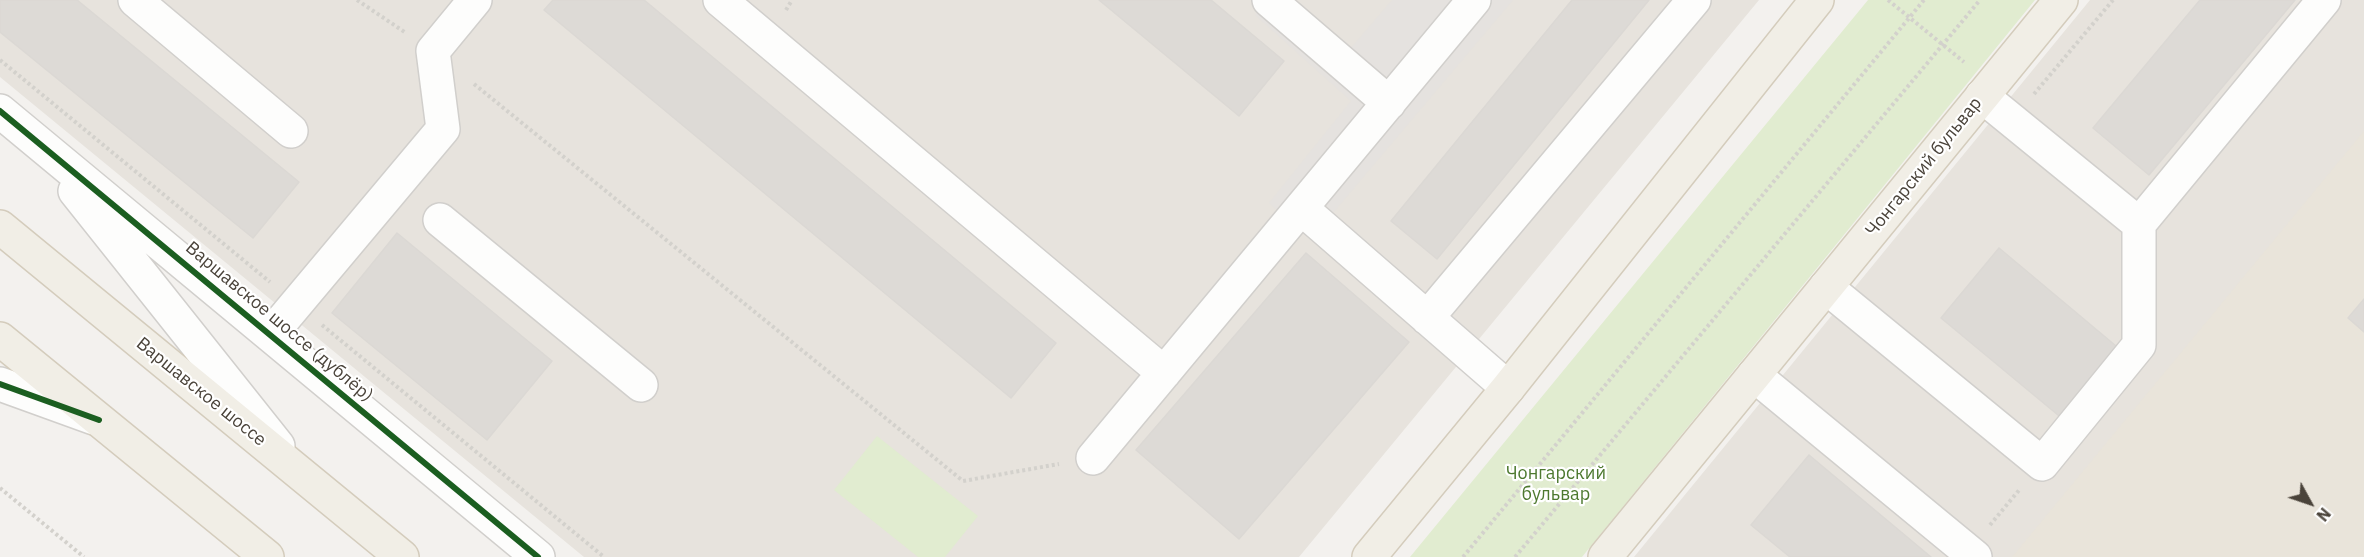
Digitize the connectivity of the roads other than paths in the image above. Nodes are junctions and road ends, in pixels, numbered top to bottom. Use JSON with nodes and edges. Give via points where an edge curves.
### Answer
{"nodes":[{"id":1,"x":135,"y":0,"type":"edge"},
{"id":2,"x":475,"y":0,"type":"edge"},
{"id":3,"x":720,"y":0,"type":"edge"},
{"id":4,"x":1269,"y":0,"type":"edge"},
{"id":5,"x":1474,"y":0,"type":"edge"},
{"id":6,"x":1694,"y":0,"type":"edge"},
{"id":7,"x":1817,"y":0,"type":"edge"},
{"id":8,"x":2061,"y":0,"type":"edge"},
{"id":9,"x":2324,"y":0,"type":"edge"},
{"id":10,"x":1987,"y":90,"type":"junction"},
{"id":11,"x":1389,"y":103,"type":"junction"},
{"id":12,"x":0,"y":111,"type":"edge"},
{"id":13,"x":291,"y":131,"type":"dead end"},
{"id":14,"x":34,"y":139,"type":"junction"},
{"id":15,"x":1301,"y":208,"type":"junction"},
{"id":16,"x":440,"y":219,"type":"dead end"},
{"id":17,"x":2139,"y":224,"type":"junction"},
{"id":18,"x":0,"y":227,"type":"edge"},
{"id":19,"x":1826,"y":287,"type":"junction"},
{"id":20,"x":1427,"y":318,"type":"junction"},
{"id":21,"x":270,"y":334,"type":"junction"},
{"id":22,"x":0,"y":339,"type":"edge"},
{"id":23,"x":1164,"y":373,"type":"junction"},
{"id":24,"x":1754,"y":375,"type":"junction"},
{"id":25,"x":0,"y":384,"type":"edge"},
{"id":26,"x":641,"y":385,"type":"dead end"},
{"id":27,"x":1508,"y":388,"type":"junction"},
{"id":28,"x":99,"y":420,"type":"junction"},
{"id":29,"x":1093,"y":458,"type":"road end"},
{"id":30,"x":300,"y":473,"type":"junction"},
{"id":31,"x":1968,"y":555,"type":"edge"},
{"id":32,"x":267,"y":557,"type":"edge"},
{"id":33,"x":402,"y":557,"type":"edge"},
{"id":34,"x":538,"y":557,"type":"edge"},
{"id":35,"x":1369,"y":557,"type":"edge"},
{"id":36,"x":1605,"y":557,"type":"edge"}],
"edges":[{"from":1,"to":13,"type":"street"},
{"from":2,"to":21,"type":"street","via":[[433,51],[443,129]]},
{"from":3,"to":23,"type":"street"},
{"from":4,"to":11,"type":"street"},
{"from":5,"to":11,"type":"street"},
{"from":6,"to":20,"type":"street"},
{"from":7,"to":27,"type":"main road"},
{"from":8,"to":10,"type":"main road","name":"Чонгарский бульвар"},
{"from":9,"to":17,"type":"street"},
{"from":10,"to":17,"type":"street","via":[[2013,120]]},
{"from":10,"to":19,"type":"main road","name":"Чонгарский бульвар"},
{"from":11,"to":15,"type":"street"},
{"from":12,"to":14,"type":"street","name":"Варшавское шоссе (дублёр)"},
{"from":14,"to":21,"type":"street","name":"Варшавское шоссе (дублёр)"},
{"from":14,"to":30,"type":"street"},
{"from":15,"to":20,"type":"street"},
{"from":15,"to":23,"type":"street"},
{"from":16,"to":26,"type":"street"},
{"from":17,"to":19,"type":"street","via":[[2139,345],[2042,464]]},
{"from":18,"to":30,"type":"main road","name":"Варшавское шоссе"},
{"from":19,"to":24,"type":"main road","name":"Чонгарский бульвар"},
{"from":20,"to":27,"type":"street"},
{"from":21,"to":34,"type":"street","name":"Варшавское шоссе (дублёр)"},
{"from":22,"to":28,"type":"main road"},
{"from":23,"to":29,"type":"street"},
{"from":24,"to":31,"type":"street"},
{"from":24,"to":36,"type":"main road","name":"Чонгарский бульвар"},
{"from":25,"to":28,"type":"street"},
{"from":27,"to":35,"type":"main road"},
{"from":28,"to":32,"type":"main road"},
{"from":30,"to":33,"type":"main road","name":"Варшавское шоссе"}]}
